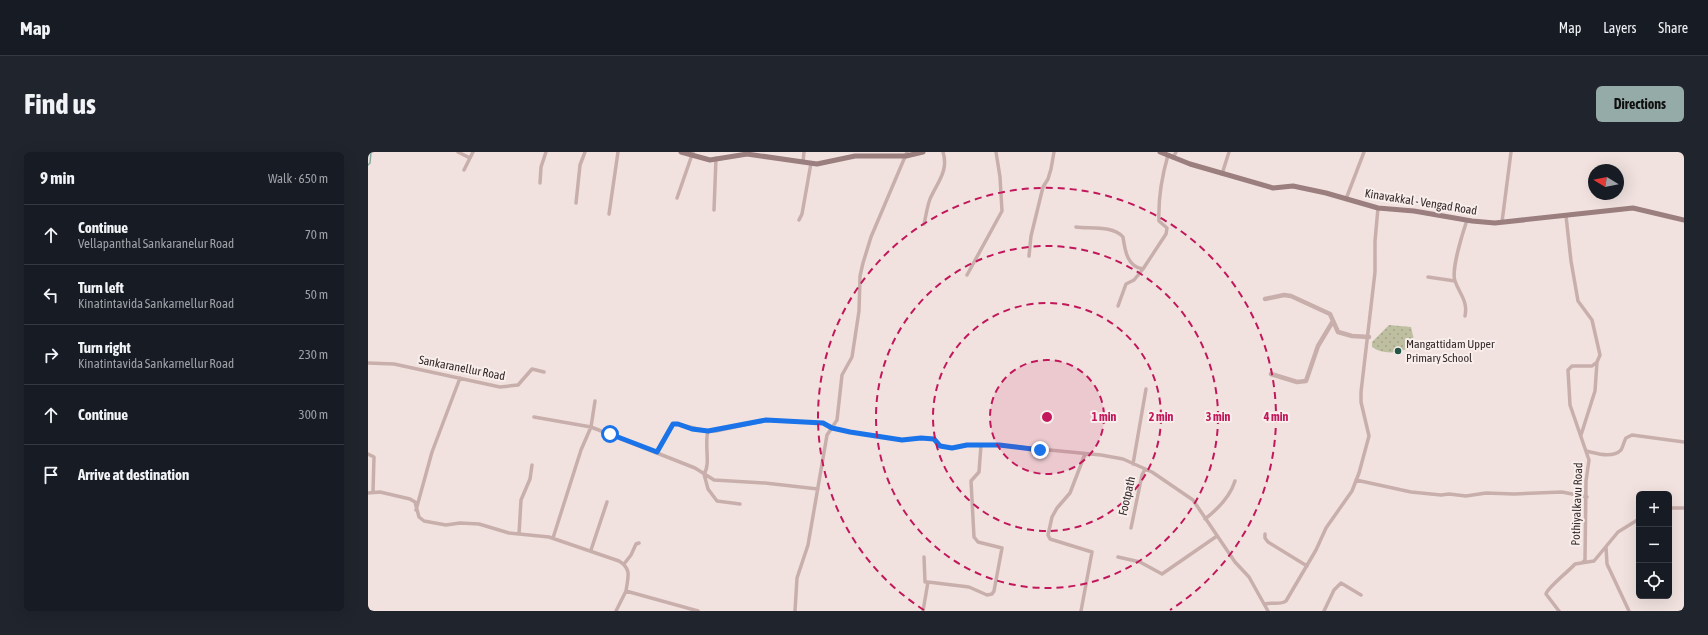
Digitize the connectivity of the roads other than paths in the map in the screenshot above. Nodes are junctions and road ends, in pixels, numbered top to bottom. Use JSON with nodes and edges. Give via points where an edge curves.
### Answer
{"nodes":[{"id":1,"x":458,"y":152,"type":"edge"},
{"id":2,"x":473,"y":152,"type":"edge"},
{"id":3,"x":546,"y":152,"type":"edge"},
{"id":4,"x":584,"y":152,"type":"edge"},
{"id":5,"x":618,"y":152,"type":"edge"},
{"id":6,"x":681,"y":152,"type":"edge"},
{"id":7,"x":804,"y":152,"type":"edge"},
{"id":8,"x":923,"y":152,"type":"edge"},
{"id":9,"x":943,"y":152,"type":"edge"},
{"id":10,"x":996,"y":152,"type":"edge"},
{"id":11,"x":1054,"y":152,"type":"edge"},
{"id":12,"x":1160,"y":152,"type":"edge"},
{"id":13,"x":1176,"y":152,"type":"edge"},
{"id":14,"x":1229,"y":152,"type":"edge"},
{"id":15,"x":1364,"y":152,"type":"edge"},
{"id":16,"x":1511,"y":152,"type":"edge"},
{"id":17,"x":692,"y":154,"type":"edge"},
{"id":18,"x":907,"y":154,"type":"edge"},
{"id":19,"x":1171,"y":156,"type":"junction"},
{"id":20,"x":470,"y":158,"type":"junction"},
{"id":21,"x":716,"y":158,"type":"junction"},
{"id":22,"x":803,"y":162,"type":"junction"},
{"id":23,"x":811,"y":163,"type":"junction"},
{"id":24,"x":464,"y":170,"type":"dead end"},
{"id":25,"x":1222,"y":174,"type":"junction"},
{"id":26,"x":540,"y":183,"type":"dead end"},
{"id":27,"x":677,"y":198,"type":"dead end"},
{"id":28,"x":1346,"y":199,"type":"junction"},
{"id":29,"x":576,"y":203,"type":"dead end"},
{"id":30,"x":1378,"y":208,"type":"junction"},
{"id":31,"x":714,"y":210,"type":"dead end"},
{"id":32,"x":609,"y":214,"type":"dead end"},
{"id":33,"x":1566,"y":216,"type":"junction"},
{"id":34,"x":799,"y":220,"type":"dead end"},
{"id":35,"x":1467,"y":220,"type":"junction"},
{"id":36,"x":1684,"y":220,"type":"edge"},
{"id":37,"x":1502,"y":222,"type":"junction"},
{"id":38,"x":924,"y":224,"type":"dead end"},
{"id":39,"x":1076,"y":226,"type":"dead end"},
{"id":40,"x":1029,"y":256,"type":"dead end"},
{"id":41,"x":1143,"y":269,"type":"junction"},
{"id":42,"x":968,"y":275,"type":"dead end"},
{"id":43,"x":1428,"y":277,"type":"dead end"},
{"id":44,"x":1455,"y":281,"type":"junction"},
{"id":45,"x":1265,"y":299,"type":"dead end"},
{"id":46,"x":1118,"y":306,"type":"dead end"},
{"id":47,"x":1465,"y":316,"type":"dead end"},
{"id":48,"x":1333,"y":321,"type":"junction"},
{"id":49,"x":1368,"y":337,"type":"junction"},
{"id":50,"x":1597,"y":362,"type":"junction"},
{"id":51,"x":368,"y":363,"type":"edge"},
{"id":52,"x":544,"y":372,"type":"dead end"},
{"id":53,"x":1271,"y":374,"type":"dead end"},
{"id":54,"x":460,"y":378,"type":"junction"},
{"id":55,"x":1146,"y":389,"type":"dead end"},
{"id":56,"x":595,"y":401,"type":"dead end"},
{"id":57,"x":534,"y":417,"type":"dead end"},
{"id":58,"x":591,"y":427,"type":"junction"},
{"id":59,"x":832,"y":428,"type":"junction"},
{"id":60,"x":708,"y":431,"type":"junction"},
{"id":61,"x":1581,"y":435,"type":"junction"},
{"id":62,"x":1684,"y":442,"type":"edge"},
{"id":63,"x":981,"y":445,"type":"junction"},
{"id":64,"x":1586,"y":451,"type":"junction"},
{"id":65,"x":657,"y":452,"type":"junction"},
{"id":66,"x":368,"y":454,"type":"edge"},
{"id":67,"x":1085,"y":454,"type":"junction"},
{"id":68,"x":1133,"y":464,"type":"junction"},
{"id":69,"x":532,"y":465,"type":"dead end"},
{"id":70,"x":1145,"y":469,"type":"junction"},
{"id":71,"x":704,"y":474,"type":"junction"},
{"id":72,"x":1356,"y":480,"type":"junction"},
{"id":73,"x":1235,"y":481,"type":"dead end"},
{"id":74,"x":818,"y":489,"type":"junction"},
{"id":75,"x":373,"y":492,"type":"junction"},
{"id":76,"x":368,"y":493,"type":"edge"},
{"id":77,"x":1587,"y":497,"type":"junction"},
{"id":78,"x":607,"y":502,"type":"dead end"},
{"id":79,"x":740,"y":504,"type":"dead end"},
{"id":80,"x":1672,"y":508,"type":"edge"},
{"id":81,"x":1684,"y":508,"type":"edge"},
{"id":82,"x":416,"y":510,"type":"junction"},
{"id":83,"x":1205,"y":519,"type":"junction"},
{"id":84,"x":1636,"y":521,"type":"edge"},
{"id":85,"x":1131,"y":528,"type":"dead end"},
{"id":86,"x":519,"y":534,"type":"junction"},
{"id":87,"x":1265,"y":534,"type":"dead end"},
{"id":88,"x":1217,"y":536,"type":"junction"},
{"id":89,"x":553,"y":538,"type":"junction"},
{"id":90,"x":639,"y":543,"type":"dead end"},
{"id":91,"x":1606,"y":547,"type":"junction"},
{"id":92,"x":591,"y":550,"type":"junction"},
{"id":93,"x":924,"y":557,"type":"dead end"},
{"id":94,"x":1118,"y":558,"type":"dead end"},
{"id":95,"x":1583,"y":562,"type":"junction"},
{"id":96,"x":624,"y":564,"type":"junction"},
{"id":97,"x":1307,"y":566,"type":"junction"},
{"id":98,"x":928,"y":582,"type":"junction"},
{"id":99,"x":626,"y":591,"type":"junction"},
{"id":100,"x":1361,"y":595,"type":"dead end"},
{"id":101,"x":1265,"y":604,"type":"junction"},
{"id":102,"x":616,"y":611,"type":"edge"},
{"id":103,"x":698,"y":611,"type":"edge"},
{"id":104,"x":795,"y":611,"type":"edge"},
{"id":105,"x":923,"y":611,"type":"edge"},
{"id":106,"x":1082,"y":611,"type":"edge"},
{"id":107,"x":1268,"y":611,"type":"edge"},
{"id":108,"x":1324,"y":611,"type":"edge"},
{"id":109,"x":1558,"y":611,"type":"edge"},
{"id":110,"x":1629,"y":611,"type":"edge"},
{"id":111,"x":1633,"y":611,"type":"edge"}],
"edges":[{"from":1,"to":20,"type":"street"},
{"from":2,"to":20,"type":"street"},
{"from":3,"to":26,"type":"street","via":[[541,167]]},
{"from":4,"to":29,"type":"street"},
{"from":5,"to":32,"type":"street"},
{"from":6,"to":17,"type":"main road"},
{"from":7,"to":22,"type":"street"},
{"from":8,"to":18,"type":"main road"},
{"from":9,"to":38,"type":"street","via":[[943,172],[938,187],[929,201]]},
{"from":10,"to":42,"type":"street","via":[[1002,212]]},
{"from":11,"to":40,"type":"street","via":[[1052,169],[1043,187],[1031,236]]},
{"from":12,"to":19,"type":"main road","name":"Kinavakkal - Vengad Road"},
{"from":13,"to":19,"type":"street"},
{"from":14,"to":25,"type":"street"},
{"from":15,"to":28,"type":"street"},
{"from":16,"to":37,"type":"street"},
{"from":17,"to":21,"type":"main road","via":[[710,160]]},
{"from":17,"to":27,"type":"street"},
{"from":18,"to":23,"type":"main road","via":[[855,156]]},
{"from":18,"to":59,"type":"street","via":[[871,237],[863,263],[852,357],[842,375],[837,420]]},
{"from":19,"to":25,"type":"main road","name":"Kinavakkal - Vengad Road"},
{"from":19,"to":41,"type":"street","via":[[1164,170],[1159,211],[1159,221],[1167,228],[1166,234]]},
{"from":20,"to":24,"type":"street"},
{"from":21,"to":22,"type":"main road","via":[[748,154]]},
{"from":21,"to":31,"type":"street"},
{"from":22,"to":23,"type":"main road"},
{"from":23,"to":34,"type":"street"},
{"from":25,"to":28,"type":"main road","name":"Kinavakkal - Vengad Road","via":[[1273,188],[1293,186]]},
{"from":28,"to":30,"type":"main road","name":"Kinavakkal - Vengad Road"},
{"from":30,"to":35,"type":"main road","name":"Kinavakkal - Vengad Road"},
{"from":30,"to":49,"type":"street","via":[[1376,272]]},
{"from":33,"to":36,"type":"main road","name":"Kinavakkal - Vengad Road","via":[[1634,208]]},
{"from":33,"to":37,"type":"main road","name":"Kinavakkal - Vengad Road"},
{"from":33,"to":50,"type":"street","via":[[1578,301],[1594,326],[1600,355]]},
{"from":35,"to":37,"type":"main road","name":"Kinavakkal - Vengad Road"},
{"from":35,"to":44,"type":"street","via":[[1459,249]]},
{"from":39,"to":41,"type":"street","via":[[1120,233],[1130,263]]},
{"from":41,"to":46,"type":"street","via":[[1134,280],[1126,284]]},
{"from":43,"to":44,"type":"street"},
{"from":44,"to":47,"type":"street","via":[[1463,294]]},
{"from":45,"to":48,"type":"street","via":[[1290,296],[1330,314]]},
{"from":48,"to":49,"type":"street","via":[[1338,332]]},
{"from":48,"to":53,"type":"street","via":[[1318,346],[1306,381],[1297,382]]},
{"from":49,"to":72,"type":"street","via":[[1361,402],[1369,436]]},
{"from":50,"to":61,"type":"street","via":[[1595,391]]},
{"from":50,"to":61,"type":"street","name":"Pothiyalkavu Road","via":[[1590,366],[1572,366],[1568,370],[1570,405]]},
{"from":51,"to":54,"type":"street","name":"Sankaranellur Road","via":[[389,363]]},
{"from":52,"to":54,"type":"street","name":"Sankaranellur Road","via":[[532,369],[518,385],[511,387]]},
{"from":54,"to":82,"type":"street","via":[[432,452]]},
{"from":55,"to":68,"type":"street"},
{"from":56,"to":58,"type":"street"},
{"from":57,"to":58,"type":"street"},
{"from":58,"to":65,"type":"street"},
{"from":58,"to":89,"type":"street"},
{"from":59,"to":60,"type":"street","via":[[823,423],[774,420]]},
{"from":59,"to":63,"type":"street","via":[[902,440],[934,439],[940,446],[952,448]]},
{"from":59,"to":74,"type":"street","via":[[826,435]]},
{"from":60,"to":65,"type":"street","via":[[673,424]]},
{"from":60,"to":71,"type":"street","via":[[708,466]]},
{"from":61,"to":64,"type":"street","name":"Pothiyalkavu Road"},
{"from":62,"to":64,"type":"street","via":[[1632,436],[1626,438],[1621,450],[1614,453],[1599,454]]},
{"from":63,"to":67,"type":"street"},
{"from":63,"to":98,"type":"street","via":[[979,472],[971,481],[974,537],[978,542],[1002,548],[994,591],[987,595],[969,587]]},
{"from":64,"to":77,"type":"street","name":"Pothiyalkavu Road","via":[[1589,460]]},
{"from":65,"to":71,"type":"street"},
{"from":66,"to":75,"type":"street","via":[[374,458],[375,463]]},
{"from":67,"to":68,"type":"street","via":[[1116,458]]},
{"from":67,"to":106,"type":"street","via":[[1070,492],[1052,517],[1048,535],[1050,539],[1092,552]]},
{"from":68,"to":70,"type":"street"},
{"from":69,"to":86,"type":"street","via":[[530,479],[521,500]]},
{"from":70,"to":83,"type":"street","via":[[1193,500]]},
{"from":70,"to":85,"type":"street","name":"Footpath"},
{"from":71,"to":74,"type":"street","via":[[714,480],[765,482]]},
{"from":71,"to":79,"type":"street","via":[[708,489],[717,501]]},
{"from":72,"to":77,"type":"street","via":[[1411,492],[1441,495],[1562,492]]},
{"from":72,"to":97,"type":"street","via":[[1352,491],[1326,528]]},
{"from":73,"to":83,"type":"street","via":[[1219,509]]},
{"from":74,"to":104,"type":"street","via":[[808,545],[796,578]]},
{"from":75,"to":76,"type":"street"},
{"from":75,"to":82,"type":"street","via":[[410,499],[415,502]]},
{"from":77,"to":95,"type":"street","name":"Pothiyalkavu Road"},
{"from":78,"to":92,"type":"street"},
{"from":80,"to":81,"type":"street"},
{"from":82,"to":86,"type":"street","via":[[424,521],[446,525],[478,524]]},
{"from":83,"to":88,"type":"street"},
{"from":84,"to":91,"type":"street","via":[[1618,532]]},
{"from":86,"to":89,"type":"street"},
{"from":87,"to":97,"type":"street","via":[[1268,542]]},
{"from":88,"to":94,"type":"street","via":[[1162,574],[1140,562]]},
{"from":88,"to":101,"type":"street","via":[[1249,577]]},
{"from":89,"to":92,"type":"street"},
{"from":90,"to":96,"type":"street"},
{"from":91,"to":95,"type":"street","via":[[1594,561]]},
{"from":91,"to":110,"type":"street","via":[[1609,568]]},
{"from":92,"to":96,"type":"street"},
{"from":93,"to":98,"type":"street","via":[[924,577],[925,582]]},
{"from":95,"to":109,"type":"street","name":"Pothiyalkavu Road","via":[[1575,564],[1547,590],[1547,596]]},
{"from":96,"to":99,"type":"street","via":[[628,571]]},
{"from":97,"to":101,"type":"street","via":[[1284,603]]},
{"from":98,"to":105,"type":"street"},
{"from":99,"to":102,"type":"street"},
{"from":99,"to":103,"type":"street"},
{"from":100,"to":108,"type":"street","via":[[1341,583],[1334,590]]},
{"from":101,"to":107,"type":"street"},
{"from":110,"to":111,"type":"street"}]}
